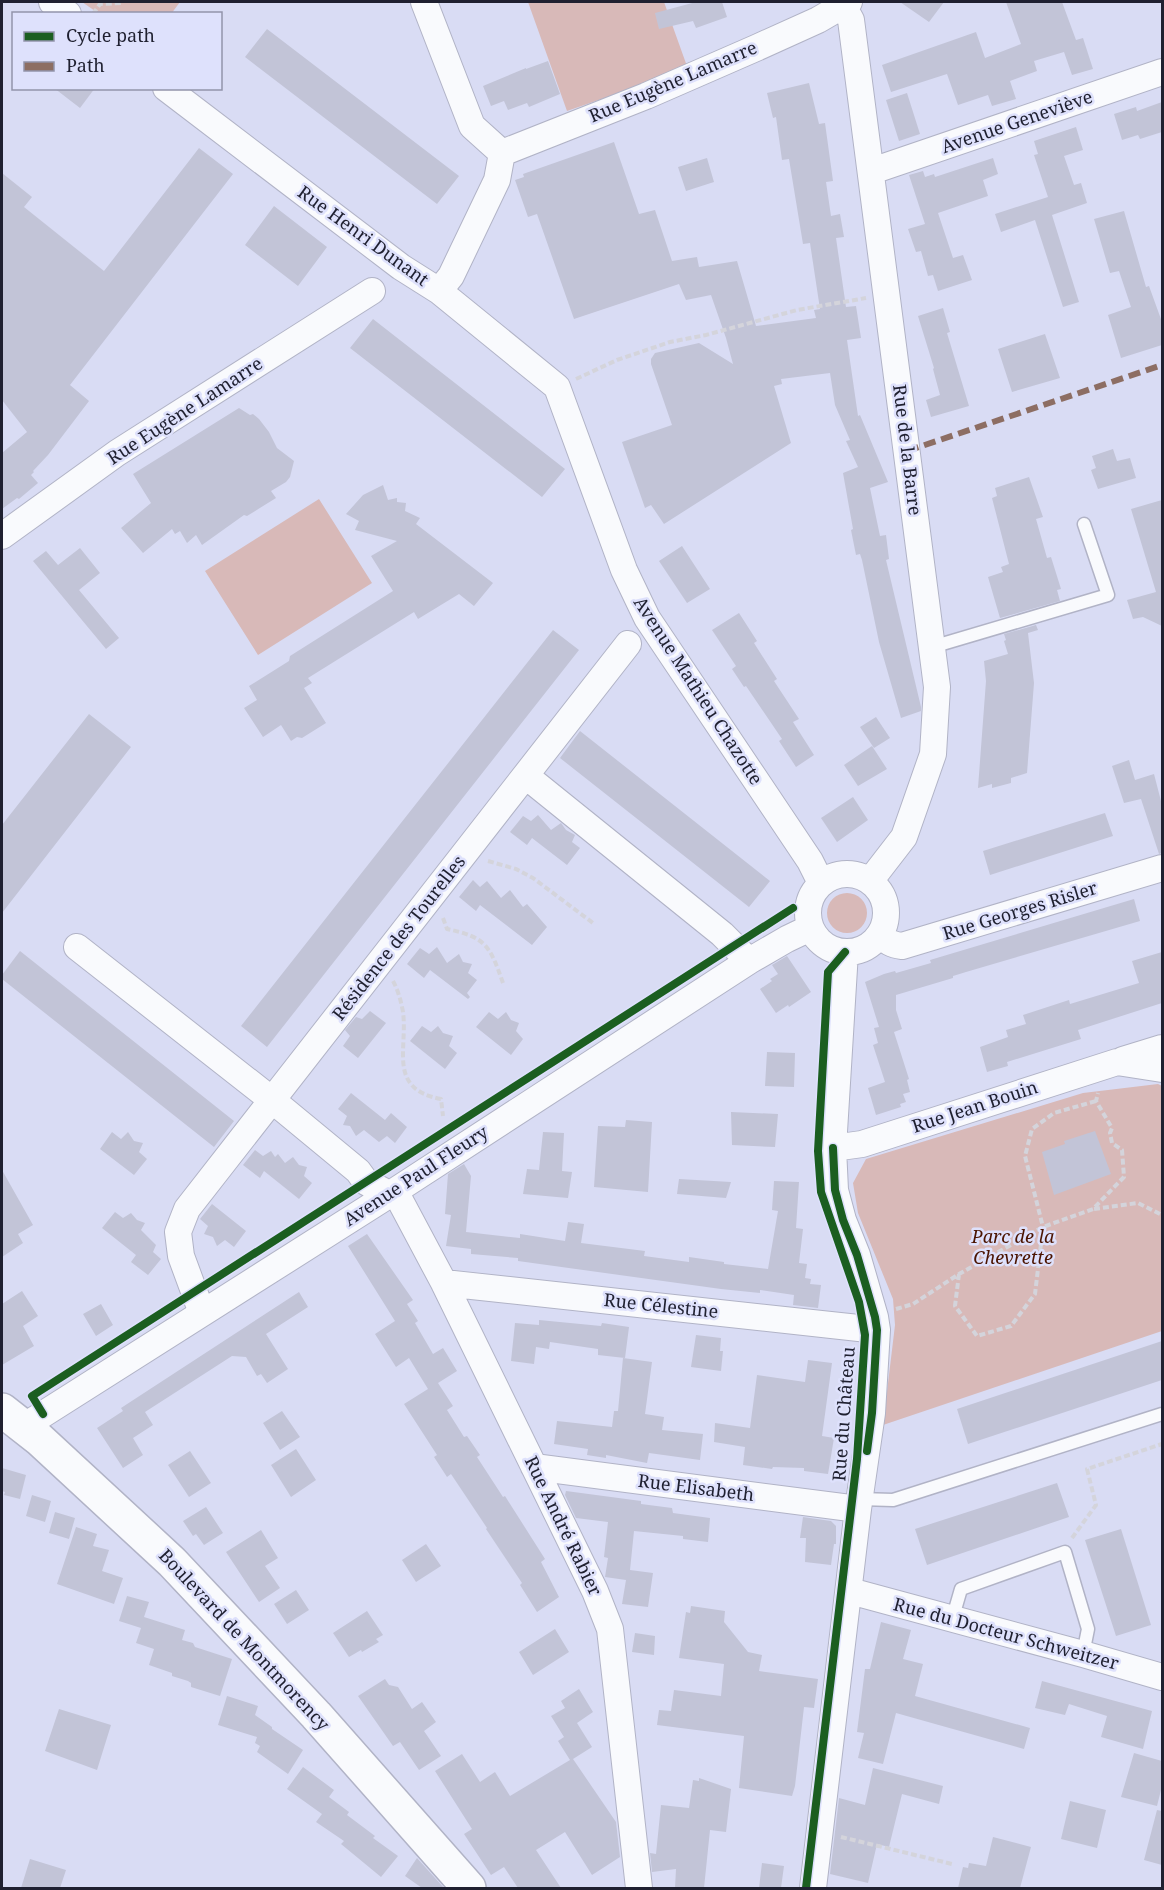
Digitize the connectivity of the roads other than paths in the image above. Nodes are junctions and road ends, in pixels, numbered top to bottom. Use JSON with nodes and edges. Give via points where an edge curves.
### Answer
{"nodes":[{"id":1,"x":52,"y":2,"type":"edge"},
{"id":2,"x":424,"y":2,"type":"edge"},
{"id":3,"x":844,"y":3,"type":"edge"},
{"id":4,"x":65,"y":12,"type":"edge"},
{"id":5,"x":1162,"y":72,"type":"edge"},
{"id":6,"x":169,"y":90,"type":"edge"},
{"id":7,"x":502,"y":153,"type":"junction"},
{"id":8,"x":872,"y":171,"type":"junction"},
{"id":9,"x":372,"y":291,"type":"dead end"},
{"id":10,"x":439,"y":291,"type":"junction"},
{"id":11,"x":557,"y":387,"type":"joint"},
{"id":12,"x":1084,"y":524,"type":"dead end"},
{"id":13,"x":2,"y":536,"type":"edge"},
{"id":14,"x":628,"y":644,"type":"dead end"},
{"id":15,"x":932,"y":647,"type":"junction"},
{"id":16,"x":526,"y":777,"type":"junction"},
{"id":17,"x":1162,"y":868,"type":"edge"},
{"id":18,"x":870,"y":881,"type":"junction"},
{"id":19,"x":821,"y":883,"type":"junction"},
{"id":20,"x":810,"y":928,"type":"junction"},
{"id":21,"x":880,"y":934,"type":"junction"},
{"id":22,"x":77,"y":947,"type":"dead end"},
{"id":23,"x":845,"y":952,"type":"junction"},
{"id":24,"x":749,"y":961,"type":"junction"},
{"id":25,"x":1162,"y":1048,"type":"edge"},
{"id":26,"x":1117,"y":1062,"type":"junction"},
{"id":27,"x":1162,"y":1069,"type":"edge"},
{"id":28,"x":272,"y":1101,"type":"junction"},
{"id":29,"x":833,"y":1149,"type":"junction"},
{"id":30,"x":392,"y":1193,"type":"junction"},
{"id":31,"x":444,"y":1283,"type":"junction"},
{"id":32,"x":202,"y":1313,"type":"junction"},
{"id":33,"x":876,"y":1323,"type":"junction"},
{"id":34,"x":1162,"y":1414,"type":"edge"},
{"id":35,"x":12,"y":1419,"type":"edge"},
{"id":36,"x":534,"y":1467,"type":"junction"},
{"id":37,"x":859,"y":1504,"type":"junction"},
{"id":38,"x":850,"y":1591,"type":"junction"},
{"id":39,"x":952,"y":1620,"type":"junction"},
{"id":40,"x":1083,"y":1654,"type":"junction"},
{"id":41,"x":1162,"y":1677,"type":"edge"},
{"id":42,"x":469,"y":1888,"type":"edge"},
{"id":43,"x":639,"y":1888,"type":"edge"},
{"id":44,"x":813,"y":1888,"type":"edge"}],
"edges":[{"from":1,"to":4,"type":"street"},
{"from":2,"to":7,"type":"street","via":[[472,126]]},
{"from":3,"to":7,"type":"street","name":"Rue Eugène Lamarre","via":[[776,39]]},
{"from":3,"to":8,"type":"street","name":"Rue de la Barre","via":[[851,20]]},
{"from":5,"to":8,"type":"street","name":"Avenue Geneviève"},
{"from":6,"to":10,"type":"street","name":"Rue Henri Dunant","via":[[401,267]]},
{"from":7,"to":10,"type":"street","via":[[498,180],[451,276]]},
{"from":8,"to":15,"type":"street","name":"Rue de la Barre"},
{"from":9,"to":13,"type":"street","name":"Rue Eugène Lamarre","via":[[117,453]]},
{"from":10,"to":11,"type":"street","name":"Rue Henri Dunant"},
{"from":11,"to":19,"type":"street","name":"Avenue Mathieu Chazotte","via":[[624,570],[647,618]]},
{"from":12,"to":15,"type":"lane","via":[[1108,595]]},
{"from":14,"to":16,"type":"street","name":"Résidence des Tourelles"},
{"from":15,"to":18,"type":"street","name":"Rue de la Barre","via":[[937,687],[933,754],[904,837]]},
{"from":16,"to":24,"type":"street","via":[[722,934]]},
{"from":16,"to":28,"type":"street","name":"Résidence des Tourelles"},
{"from":17,"to":21,"type":"street","name":"Rue Georges Risler","via":[[902,946],[886,942]]},
{"from":18,"to":19,"type":"street","via":[[849,873]]},
{"from":18,"to":21,"type":"street","via":[[884,900],[886,918]]},
{"from":19,"to":20,"type":"street","via":[[808,906]]},
{"from":20,"to":23,"type":"street","via":[[824,945]]},
{"from":20,"to":24,"type":"street","name":"Avenue Paul Fleury"},
{"from":21,"to":23,"type":"street","via":[[865,948]]},
{"from":22,"to":28,"type":"street"},
{"from":23,"to":29,"type":"street","name":"Rue du Château"},
{"from":24,"to":30,"type":"street","name":"Avenue Paul Fleury"},
{"from":25,"to":26,"type":"street","name":"Rue Jean Bouin"},
{"from":26,"to":27,"type":"street","name":"Rue Jean Bouin"},
{"from":26,"to":29,"type":"street","name":"Rue Jean Bouin","via":[[862,1144]]},
{"from":28,"to":30,"type":"street","via":[[366,1182]]},
{"from":28,"to":32,"type":"street","name":"Résidence des Tourelles","via":[[187,1209],[178,1232],[181,1256]]},
{"from":29,"to":33,"type":"street","name":"Rue du Château","via":[[843,1220]]},
{"from":30,"to":31,"type":"street","name":"Rue André Rabier"},
{"from":30,"to":32,"type":"street","name":"Avenue Paul Fleury"},
{"from":31,"to":33,"type":"street","name":"Rue Célestine"},
{"from":31,"to":36,"type":"street","name":"Rue André Rabier"},
{"from":32,"to":35,"type":"street","name":"Avenue Paul Fleury"},
{"from":33,"to":37,"type":"street","name":"Rue du Château","via":[[873,1413]]},
{"from":34,"to":37,"type":"lane","via":[[893,1500]]},
{"from":35,"to":42,"type":"street","name":"Boulevard de Montmorency","via":[[123,1515],[212,1603]]},
{"from":36,"to":37,"type":"street","name":"Rue Elisabeth"},
{"from":36,"to":43,"type":"street","name":"Rue André Rabier","via":[[610,1629]]},
{"from":37,"to":38,"type":"street","name":"Rue du Château"},
{"from":38,"to":39,"type":"street","name":"Rue du Docteur Schweitzer"},
{"from":38,"to":44,"type":"street","name":"Rue du Château"},
{"from":39,"to":40,"type":"street","name":"Rue du Docteur Schweitzer"},
{"from":39,"to":40,"type":"lane","via":[[961,1589],[1065,1552],[1088,1629]]},
{"from":40,"to":41,"type":"street","name":"Rue du Docteur Schweitzer"}]}
